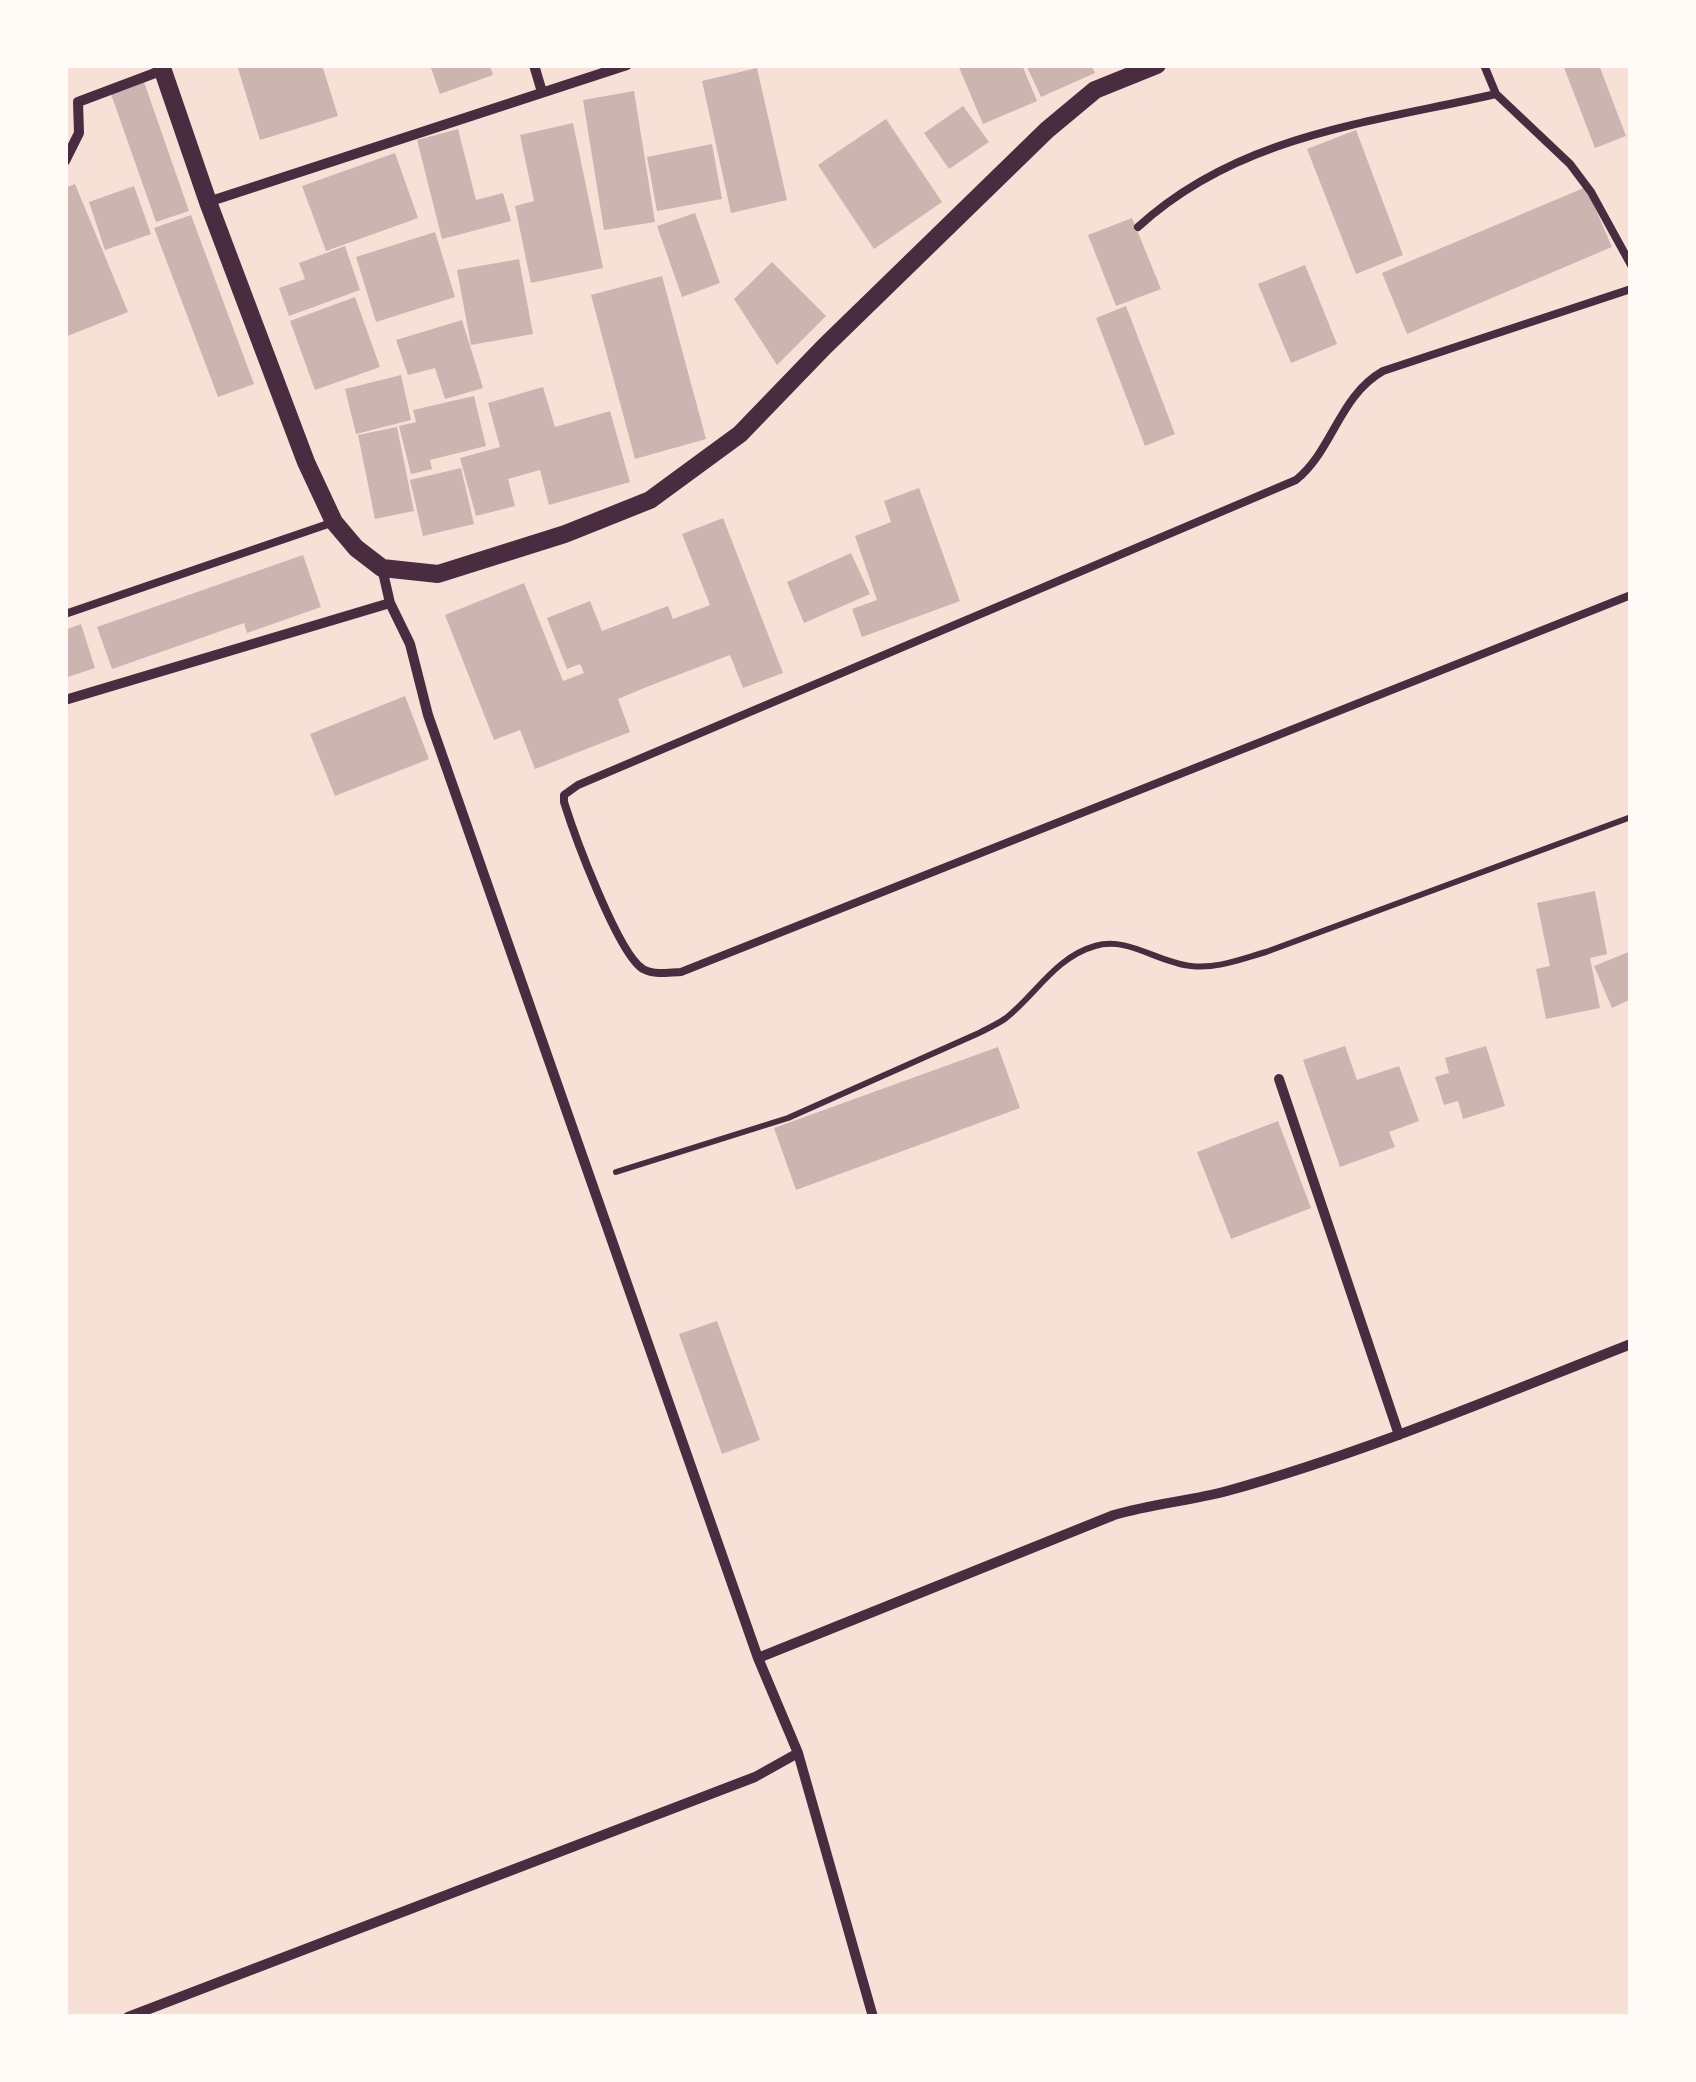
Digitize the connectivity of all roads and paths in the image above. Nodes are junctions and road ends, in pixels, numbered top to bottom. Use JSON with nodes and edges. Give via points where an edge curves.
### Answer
{"nodes":[{"id":1,"x":534,"y":65,"type":"edge"},
{"id":2,"x":627,"y":65,"type":"edge"},
{"id":3,"x":1157,"y":65,"type":"edge"},
{"id":4,"x":1484,"y":65,"type":"edge"},
{"id":5,"x":162,"y":67,"type":"edge"},
{"id":6,"x":542,"y":92,"type":"junction"},
{"id":7,"x":1496,"y":94,"type":"junction"},
{"id":8,"x":65,"y":160,"type":"edge"},
{"id":9,"x":208,"y":202,"type":"junction"},
{"id":10,"x":1138,"y":226,"type":"dead end"},
{"id":11,"x":1631,"y":265,"type":"edge"},
{"id":12,"x":1631,"y":289,"type":"edge"},
{"id":13,"x":334,"y":522,"type":"junction"},
{"id":14,"x":382,"y":568,"type":"junction"},
{"id":15,"x":1631,"y":595,"type":"edge"},
{"id":16,"x":390,"y":603,"type":"junction"},
{"id":17,"x":65,"y":614,"type":"edge"},
{"id":18,"x":65,"y":700,"type":"edge"},
{"id":19,"x":1631,"y":817,"type":"edge"},
{"id":20,"x":1279,"y":1079,"type":"dead end"},
{"id":21,"x":591,"y":1180,"type":"junction"},
{"id":22,"x":1631,"y":1344,"type":"edge"},
{"id":23,"x":1399,"y":1435,"type":"junction"},
{"id":24,"x":758,"y":1658,"type":"junction"},
{"id":25,"x":798,"y":1753,"type":"junction"},
{"id":26,"x":128,"y":2017,"type":"edge"},
{"id":27,"x":873,"y":2017,"type":"edge"}],
"edges":[{"from":1,"to":6,"type":"street"},
{"from":2,"to":6,"type":"street"},
{"from":3,"to":14,"type":"street","via":[[1095,90],[1047,130],[740,434],[650,500],[438,574]]},
{"from":4,"to":7,"type":"lane"},
{"from":5,"to":8,"type":"street","via":[[78,102],[79,134]]},
{"from":5,"to":9,"type":"street"},
{"from":6,"to":9,"type":"street"},
{"from":7,"to":10,"type":"lane","via":[[1260,150],[1166,201]]},
{"from":7,"to":11,"type":"lane","via":[[1570,164]]},
{"from":9,"to":13,"type":"street"},
{"from":12,"to":15,"type":"lane","via":[[1383,372],[1364,382],[1296,480],[578,785],[564,802],[624,950],[655,974],[681,972]]},
{"from":13,"to":14,"type":"street"},
{"from":13,"to":17,"type":"lane"},
{"from":14,"to":16,"type":"street"},
{"from":16,"to":18,"type":"street"},
{"from":16,"to":21,"type":"street","via":[[410,644],[428,715]]},
{"from":19,"to":21,"type":"path","via":[[1213,967],[1188,966],[1113,942],[1091,946],[979,1033],[788,1118]]},
{"from":20,"to":23,"type":"street"},
{"from":21,"to":24,"type":"street"},
{"from":22,"to":23,"type":"street"},
{"from":23,"to":24,"type":"street","via":[[1228,1490],[1114,1515]]},
{"from":24,"to":25,"type":"street"},
{"from":25,"to":26,"type":"street","via":[[755,1778]]},
{"from":25,"to":27,"type":"street"}]}
